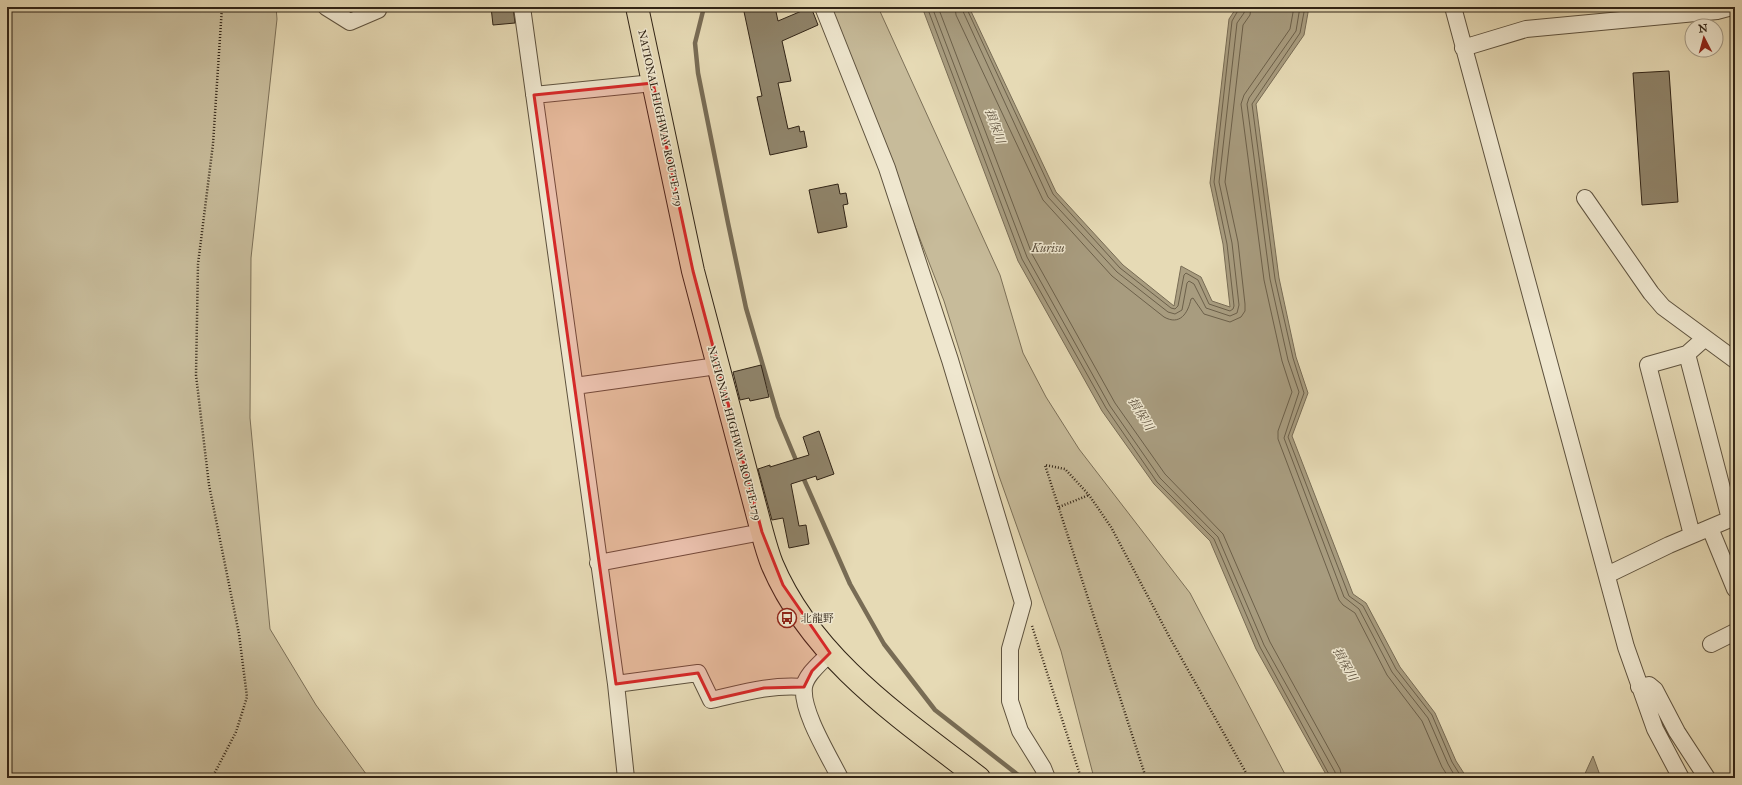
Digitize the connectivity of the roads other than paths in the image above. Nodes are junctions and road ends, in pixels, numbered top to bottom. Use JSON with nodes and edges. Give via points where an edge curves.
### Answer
{"nodes":[{"id":1,"x":326,"y":7,"type":"edge"},
{"id":2,"x":378,"y":7,"type":"edge"},
{"id":3,"x":522,"y":7,"type":"edge"},
{"id":4,"x":637,"y":7,"type":"edge"},
{"id":5,"x":823,"y":7,"type":"edge"},
{"id":6,"x":1452,"y":7,"type":"edge"},
{"id":7,"x":1732,"y":7,"type":"edge"},
{"id":8,"x":1463,"y":48,"type":"junction"},
{"id":9,"x":653,"y":83,"type":"junction"},
{"id":10,"x":534,"y":95,"type":"junction"},
{"id":11,"x":1585,"y":198,"type":"dead end"},
{"id":12,"x":1705,"y":338,"type":"junction"},
{"id":13,"x":1686,"y":354,"type":"junction"},
{"id":14,"x":1735,"y":360,"type":"edge"},
{"id":15,"x":717,"y":366,"type":"junction"},
{"id":16,"x":575,"y":386,"type":"junction"},
{"id":17,"x":1732,"y":518,"type":"edge"},
{"id":18,"x":1710,"y":528,"type":"junction"},
{"id":19,"x":762,"y":532,"type":"junction"},
{"id":20,"x":1692,"y":535,"type":"junction"},
{"id":21,"x":598,"y":563,"type":"junction"},
{"id":22,"x":1607,"y":575,"type":"junction"},
{"id":23,"x":1735,"y":589,"type":"edge"},
{"id":24,"x":1735,"y":632,"type":"edge"},
{"id":25,"x":1711,"y":644,"type":"dead end"},
{"id":26,"x":830,"y":653,"type":"junction"},
{"id":27,"x":616,"y":684,"type":"junction"},
{"id":28,"x":804,"y":687,"type":"junction"},
{"id":29,"x":1639,"y":687,"type":"junction"},
{"id":30,"x":626,"y":778,"type":"edge"},
{"id":31,"x":840,"y":778,"type":"edge"},
{"id":32,"x":979,"y":778,"type":"edge"},
{"id":33,"x":1047,"y":778,"type":"edge"},
{"id":34,"x":1681,"y":778,"type":"edge"},
{"id":35,"x":1707,"y":778,"type":"edge"}],
"edges":[{"from":1,"to":2,"type":"street","via":[[350,22],[378,10]]},
{"from":3,"to":10,"type":"street"},
{"from":4,"to":9,"type":"highway","name":"NATIONAL HIGHWAY ROUTE 179"},
{"from":5,"to":33,"type":"street","via":[[887,168],[950,360],[1023,603],[1010,649],[1010,701],[1020,731]]},
{"from":6,"to":8,"type":"street"},
{"from":7,"to":8,"type":"street","via":[[1716,11],[1526,29]]},
{"from":8,"to":22,"type":"street"},
{"from":9,"to":10,"type":"street"},
{"from":9,"to":15,"type":"highway","name":"NATIONAL HIGHWAY ROUTE 179","via":[[693,271]]},
{"from":10,"to":16,"type":"street"},
{"from":11,"to":12,"type":"street","via":[[1663,307]]},
{"from":12,"to":13,"type":"street"},
{"from":12,"to":14,"type":"street"},
{"from":13,"to":17,"type":"street"},
{"from":13,"to":20,"type":"street","via":[[1648,365]]},
{"from":15,"to":16,"type":"street"},
{"from":15,"to":19,"type":"highway","name":"NATIONAL HIGHWAY ROUTE 179"},
{"from":16,"to":21,"type":"street"},
{"from":17,"to":18,"type":"street"},
{"from":18,"to":20,"type":"street"},
{"from":18,"to":23,"type":"street"},
{"from":19,"to":21,"type":"street"},
{"from":19,"to":26,"type":"highway","name":"NATIONAL HIGHWAY ROUTE 179","via":[[772,564],[783,585],[809,627]]},
{"from":20,"to":22,"type":"street"},
{"from":21,"to":27,"type":"street"},
{"from":22,"to":29,"type":"street"},
{"from":24,"to":25,"type":"street"},
{"from":26,"to":28,"type":"street","via":[[812,671]]},
{"from":26,"to":32,"type":"highway","name":"NATIONAL HIGHWAY ROUTE 179","via":[[866,689]]},
{"from":27,"to":28,"type":"street","via":[[698,673],[711,700],[764,688]]},
{"from":27,"to":30,"type":"street"},
{"from":28,"to":31,"type":"street","via":[[806,709]]},
{"from":29,"to":34,"type":"street","via":[[1655,729]]},
{"from":29,"to":35,"type":"street","via":[[1649,685],[1655,690],[1677,732]]}]}
